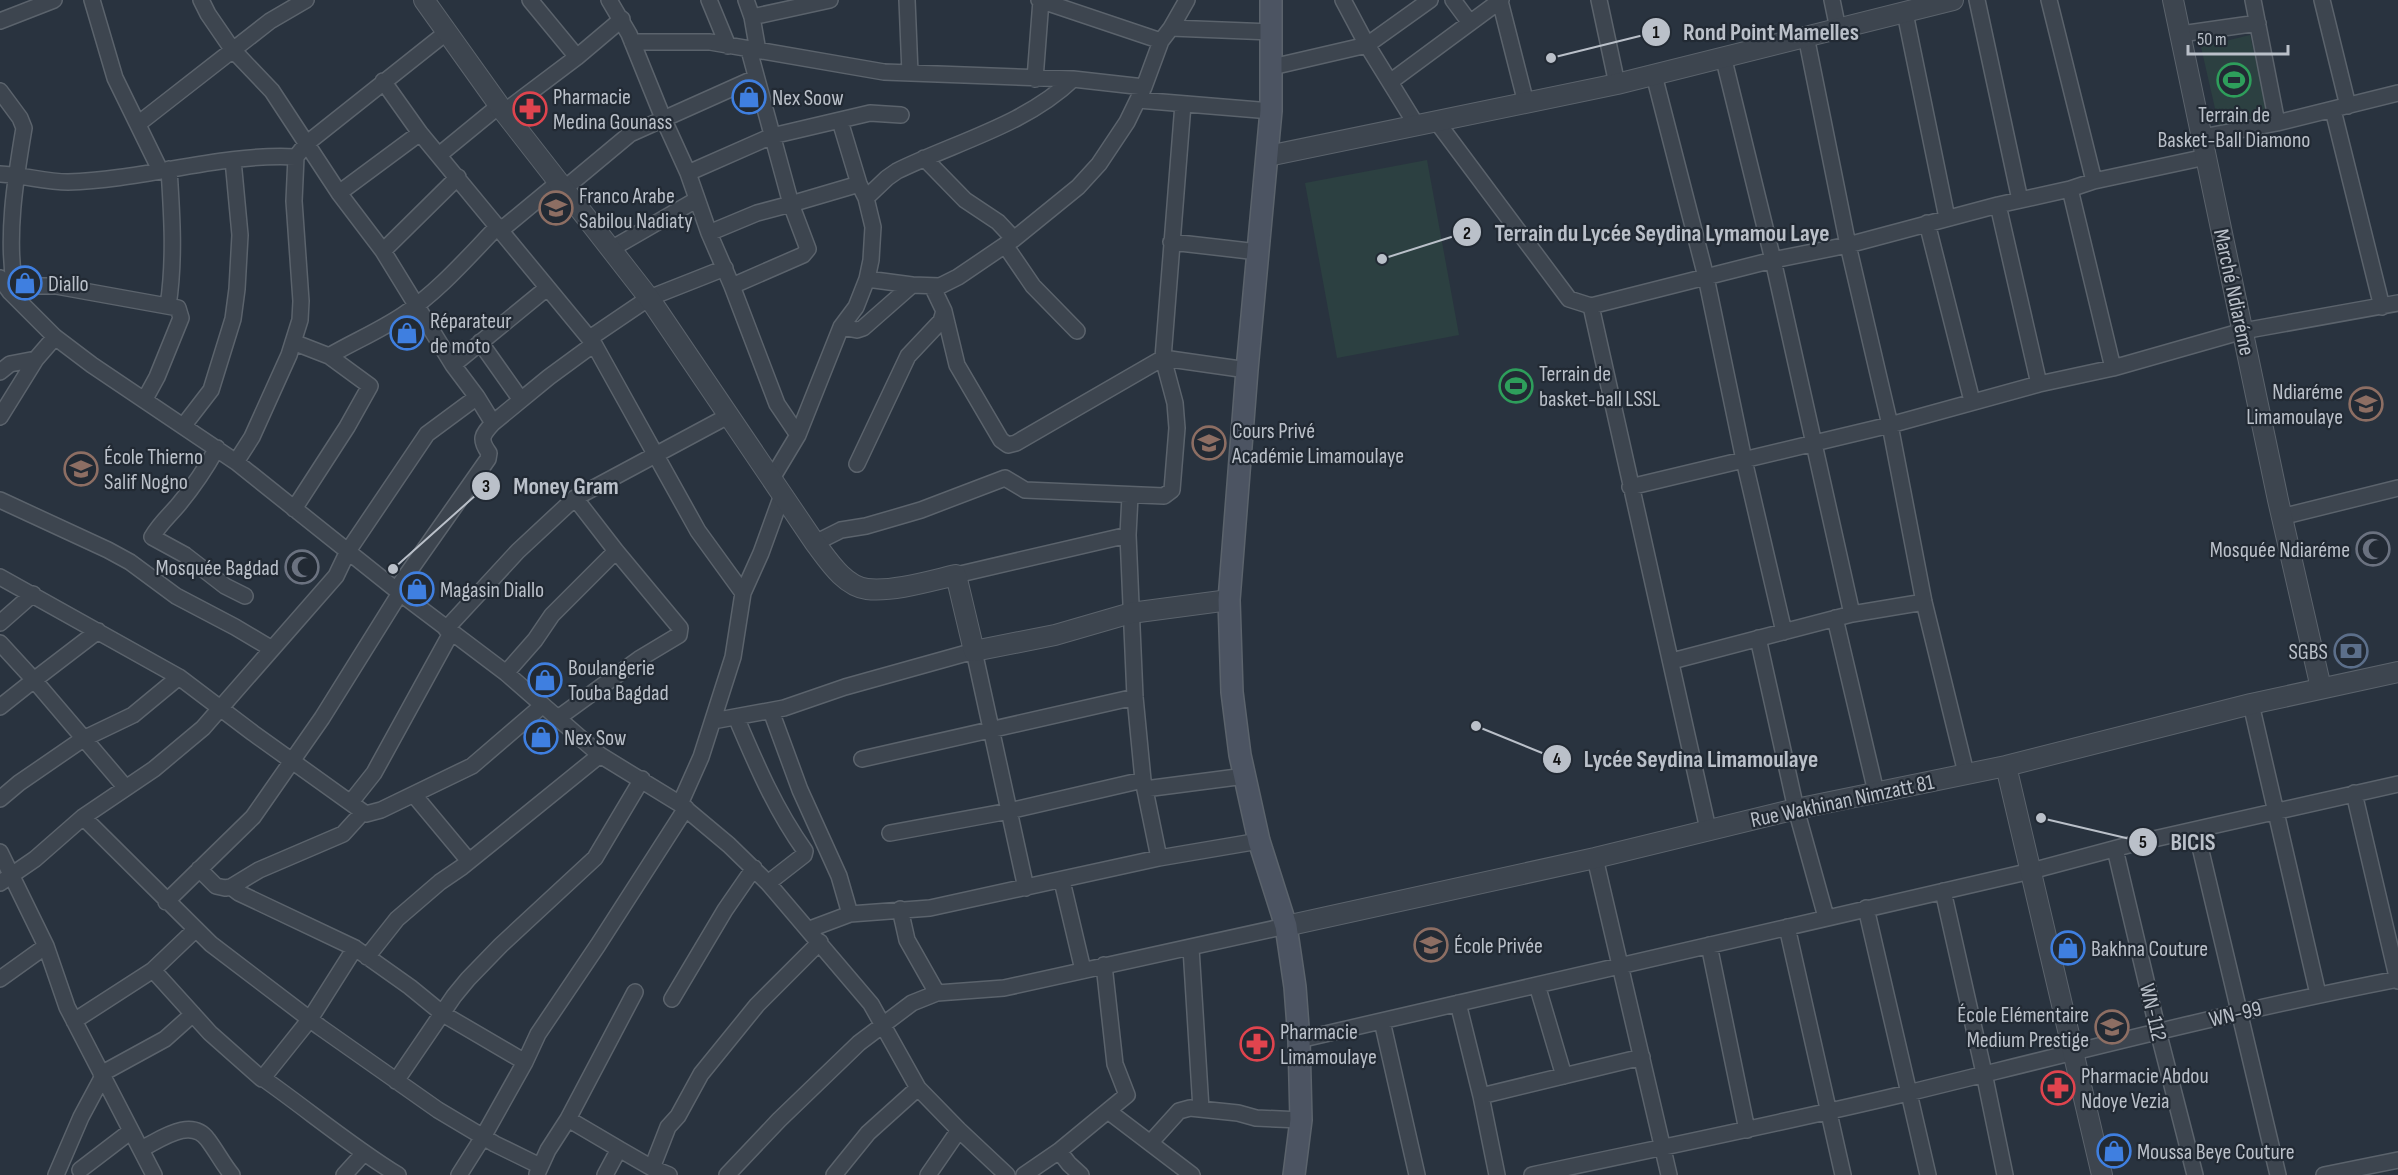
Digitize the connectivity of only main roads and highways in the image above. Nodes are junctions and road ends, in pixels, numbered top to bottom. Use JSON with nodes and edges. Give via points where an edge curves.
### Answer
{"nodes":[{"id":1,"x":1271,"y":0,"type":"edge"},
{"id":2,"x":1294,"y":1175,"type":"edge"}],
"edges":[{"from":1,"to":2,"type":"main road","via":[[1268,156],[1228,600],[1232,692],[1245,776],[1259,841],[1286,926],[1295,987],[1301,1120]]}]}
